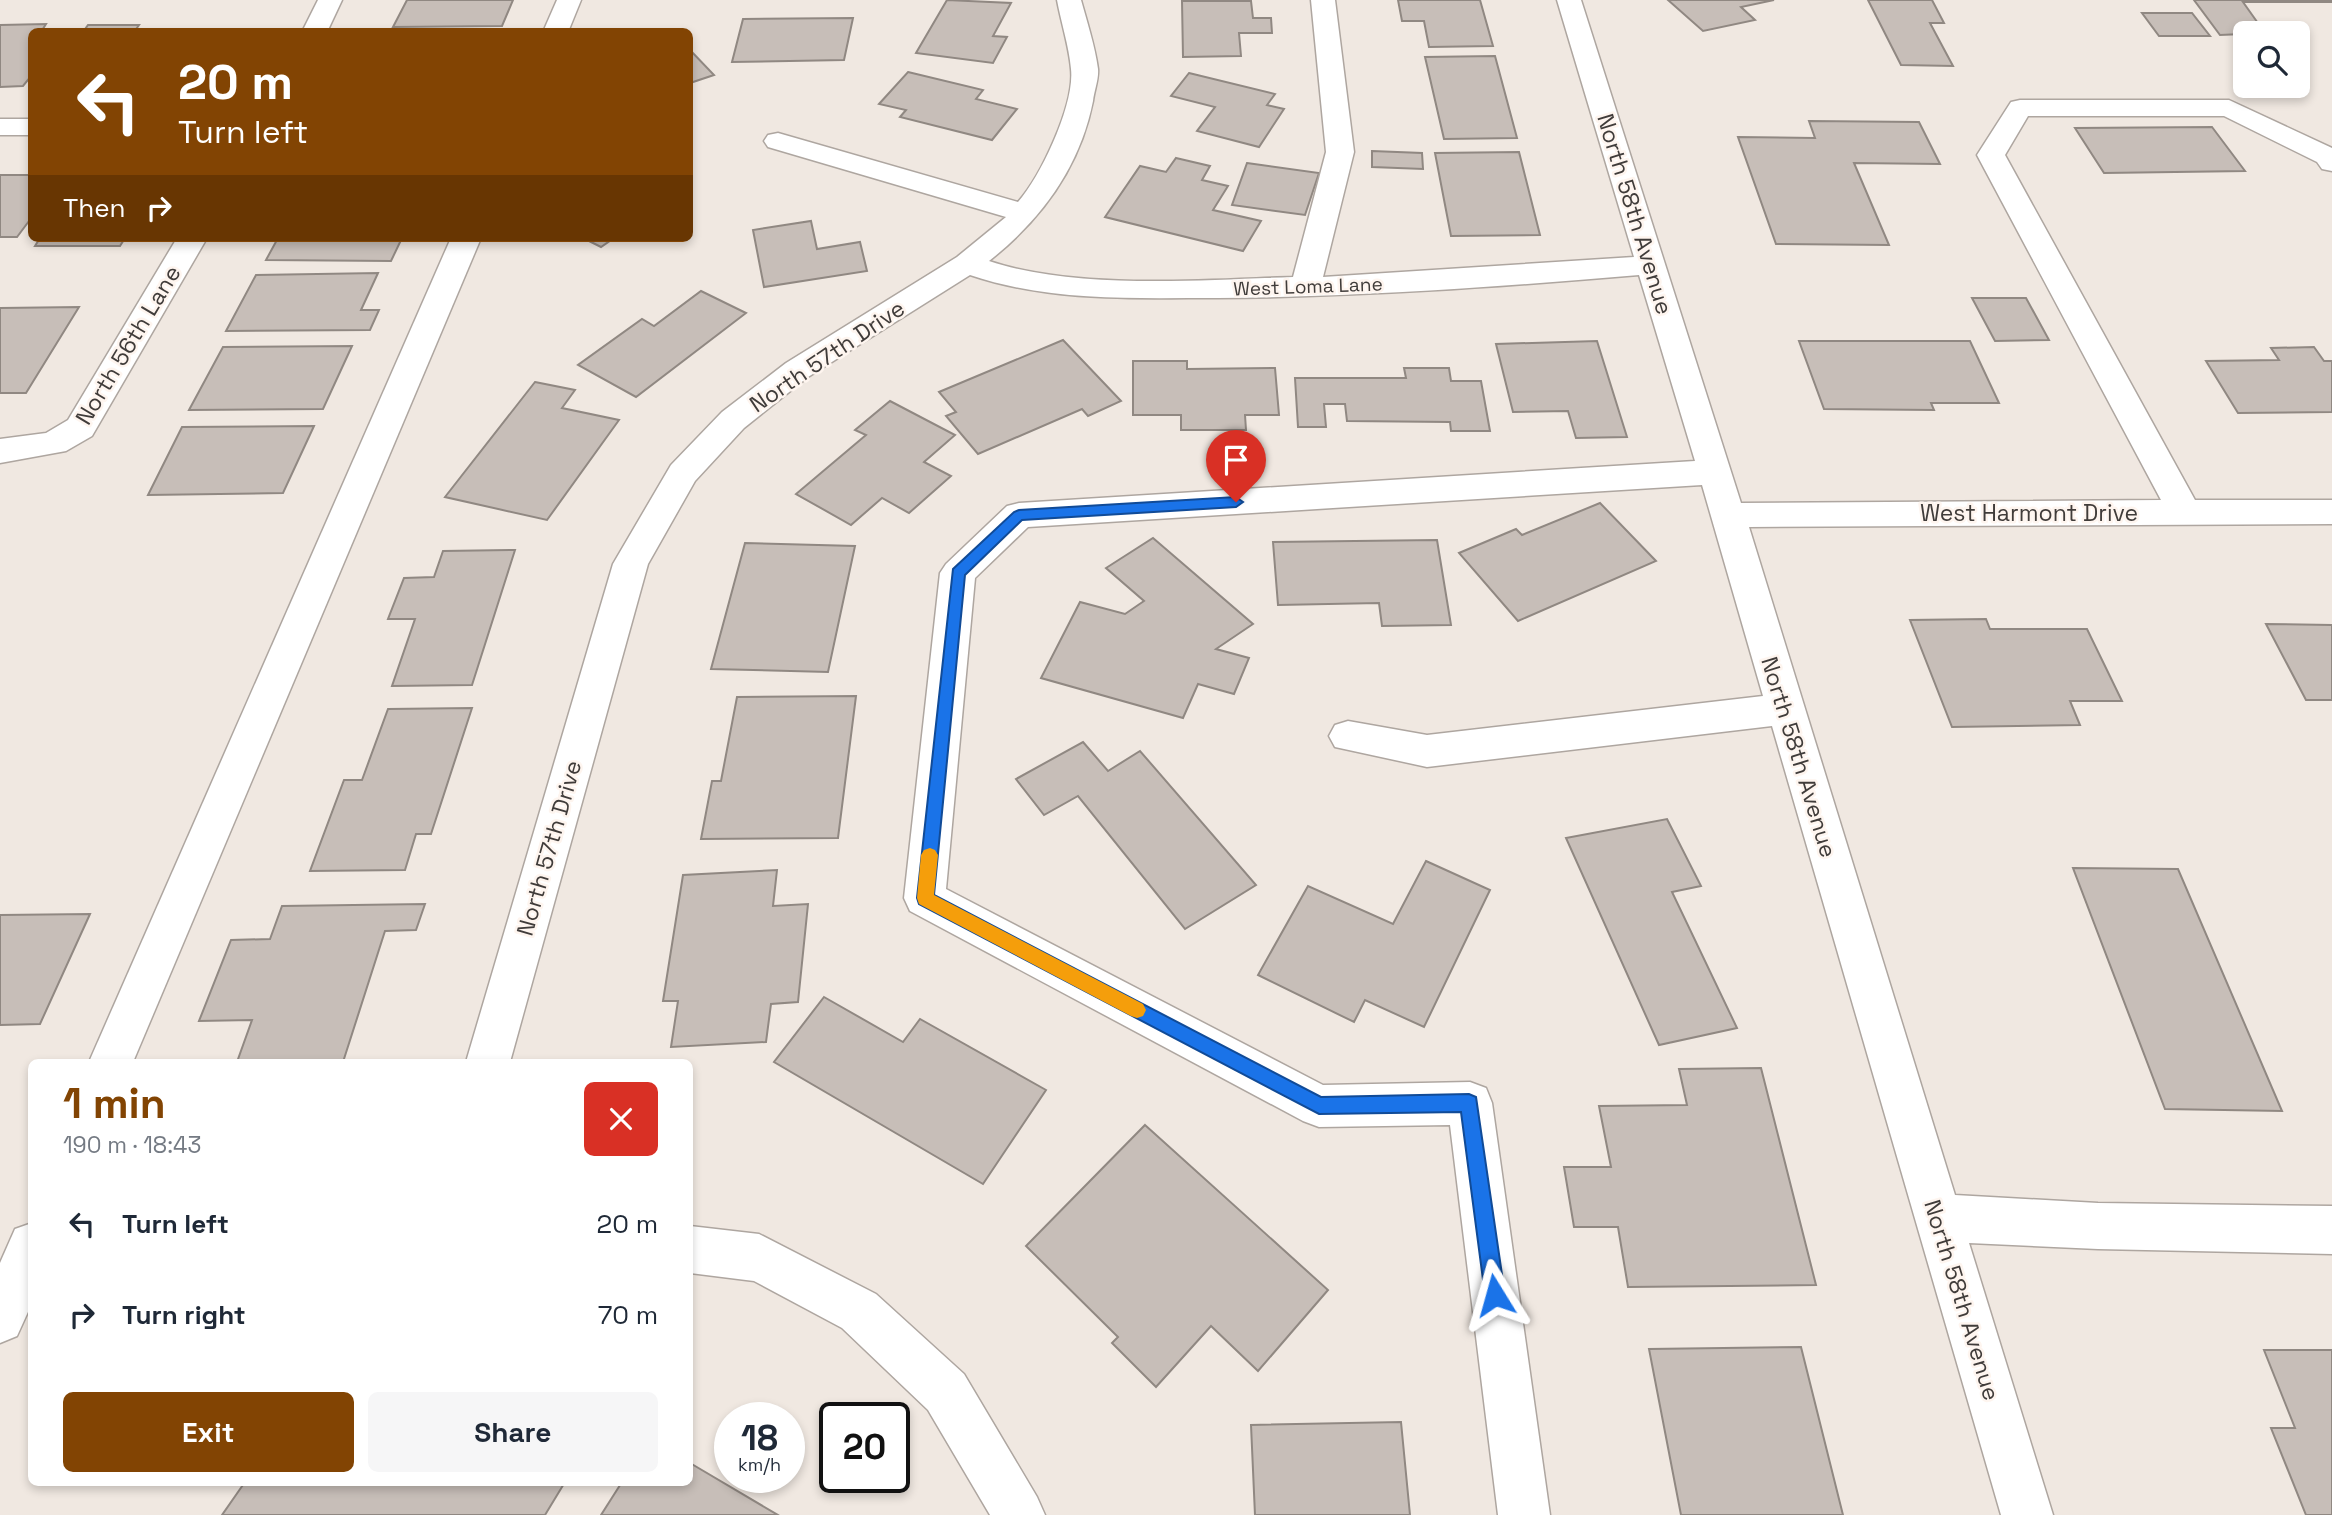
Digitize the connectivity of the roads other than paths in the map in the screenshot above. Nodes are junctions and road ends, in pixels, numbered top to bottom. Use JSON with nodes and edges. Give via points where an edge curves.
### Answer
{"nodes":[{"id":1,"x":569,"y":0,"type":"edge"},
{"id":2,"x":1069,"y":0,"type":"edge"},
{"id":3,"x":1323,"y":0,"type":"edge"},
{"id":4,"x":1569,"y":0,"type":"edge"},
{"id":5,"x":557,"y":28,"type":"edge"},
{"id":6,"x":0,"y":127,"type":"edge"},
{"id":7,"x":28,"y":127,"type":"edge"},
{"id":8,"x":778,"y":141,"type":"dead end"},
{"id":9,"x":2332,"y":163,"type":"edge"},
{"id":10,"x":1024,"y":213,"type":"junction"},
{"id":11,"x":190,"y":242,"type":"edge"},
{"id":12,"x":464,"y":242,"type":"edge"},
{"id":13,"x":967,"y":264,"type":"junction"},
{"id":14,"x":1651,"y":265,"type":"junction"},
{"id":15,"x":1305,"y":288,"type":"junction"},
{"id":16,"x":0,"y":451,"type":"edge"},
{"id":17,"x":1715,"y":472,"type":"junction"},
{"id":18,"x":2184,"y":512,"type":"junction"},
{"id":19,"x":2332,"y":512,"type":"edge"},
{"id":20,"x":1726,"y":515,"type":"junction"},
{"id":21,"x":1785,"y":709,"type":"junction"},
{"id":22,"x":1348,"y":736,"type":"dead end"},
{"id":23,"x":112,"y":1059,"type":"edge"},
{"id":24,"x":489,"y":1059,"type":"edge"},
{"id":25,"x":1938,"y":1219,"type":"junction"},
{"id":26,"x":2332,"y":1230,"type":"edge"},
{"id":27,"x":693,"y":1250,"type":"edge"},
{"id":28,"x":28,"y":1254,"type":"edge"},
{"id":29,"x":0,"y":1319,"type":"edge"},
{"id":30,"x":1019,"y":1515,"type":"edge"},
{"id":31,"x":1524,"y":1515,"type":"edge"},
{"id":32,"x":2027,"y":1515,"type":"edge"}],
"edges":[{"from":1,"to":5,"type":"street"},
{"from":2,"to":10,"type":"street","name":"North 57th Drive","via":[[1085,71],[1076,118],[1043,191]]},
{"from":3,"to":15,"type":"street","via":[[1340,152]]},
{"from":4,"to":14,"type":"street","name":"North 58th Avenue"},
{"from":6,"to":7,"type":"street"},
{"from":8,"to":10,"type":"street"},
{"from":9,"to":18,"type":"street","via":[[2327,156],[2229,108],[2020,108],[1991,155]]},
{"from":10,"to":13,"type":"street","name":"North 57th Drive"},
{"from":11,"to":16,"type":"street","name":"North 56th Lane","via":[[80,428],[54,443]]},
{"from":12,"to":23,"type":"street"},
{"from":13,"to":15,"type":"street","name":"West Loma Lane","via":[[1022,280],[1095,288]]},
{"from":13,"to":24,"type":"street","name":"North 57th Drive","via":[[797,370],[733,420],[683,473],[631,564]]},
{"from":14,"to":15,"type":"street","name":"West Loma Lane"},
{"from":14,"to":17,"type":"street","name":"North 58th Avenue"},
{"from":17,"to":20,"type":"street","name":"North 58th Avenue"},
{"from":17,"to":31,"type":"street","via":[[1019,515],[958,573],[925,898],[1319,1106],[1469,1103]]},
{"from":18,"to":19,"type":"street","name":"West Harmont Drive"},
{"from":18,"to":20,"type":"street","name":"West Harmont Drive"},
{"from":20,"to":21,"type":"street","name":"North 58th Avenue"},
{"from":21,"to":22,"type":"street","via":[[1427,751]]},
{"from":21,"to":25,"type":"street","name":"North 58th Avenue"},
{"from":25,"to":26,"type":"street"},
{"from":25,"to":32,"type":"street","name":"North 58th Avenue"},
{"from":27,"to":30,"type":"street","via":[[759,1258],[859,1311],[946,1392]]},
{"from":28,"to":29,"type":"street"}]}
